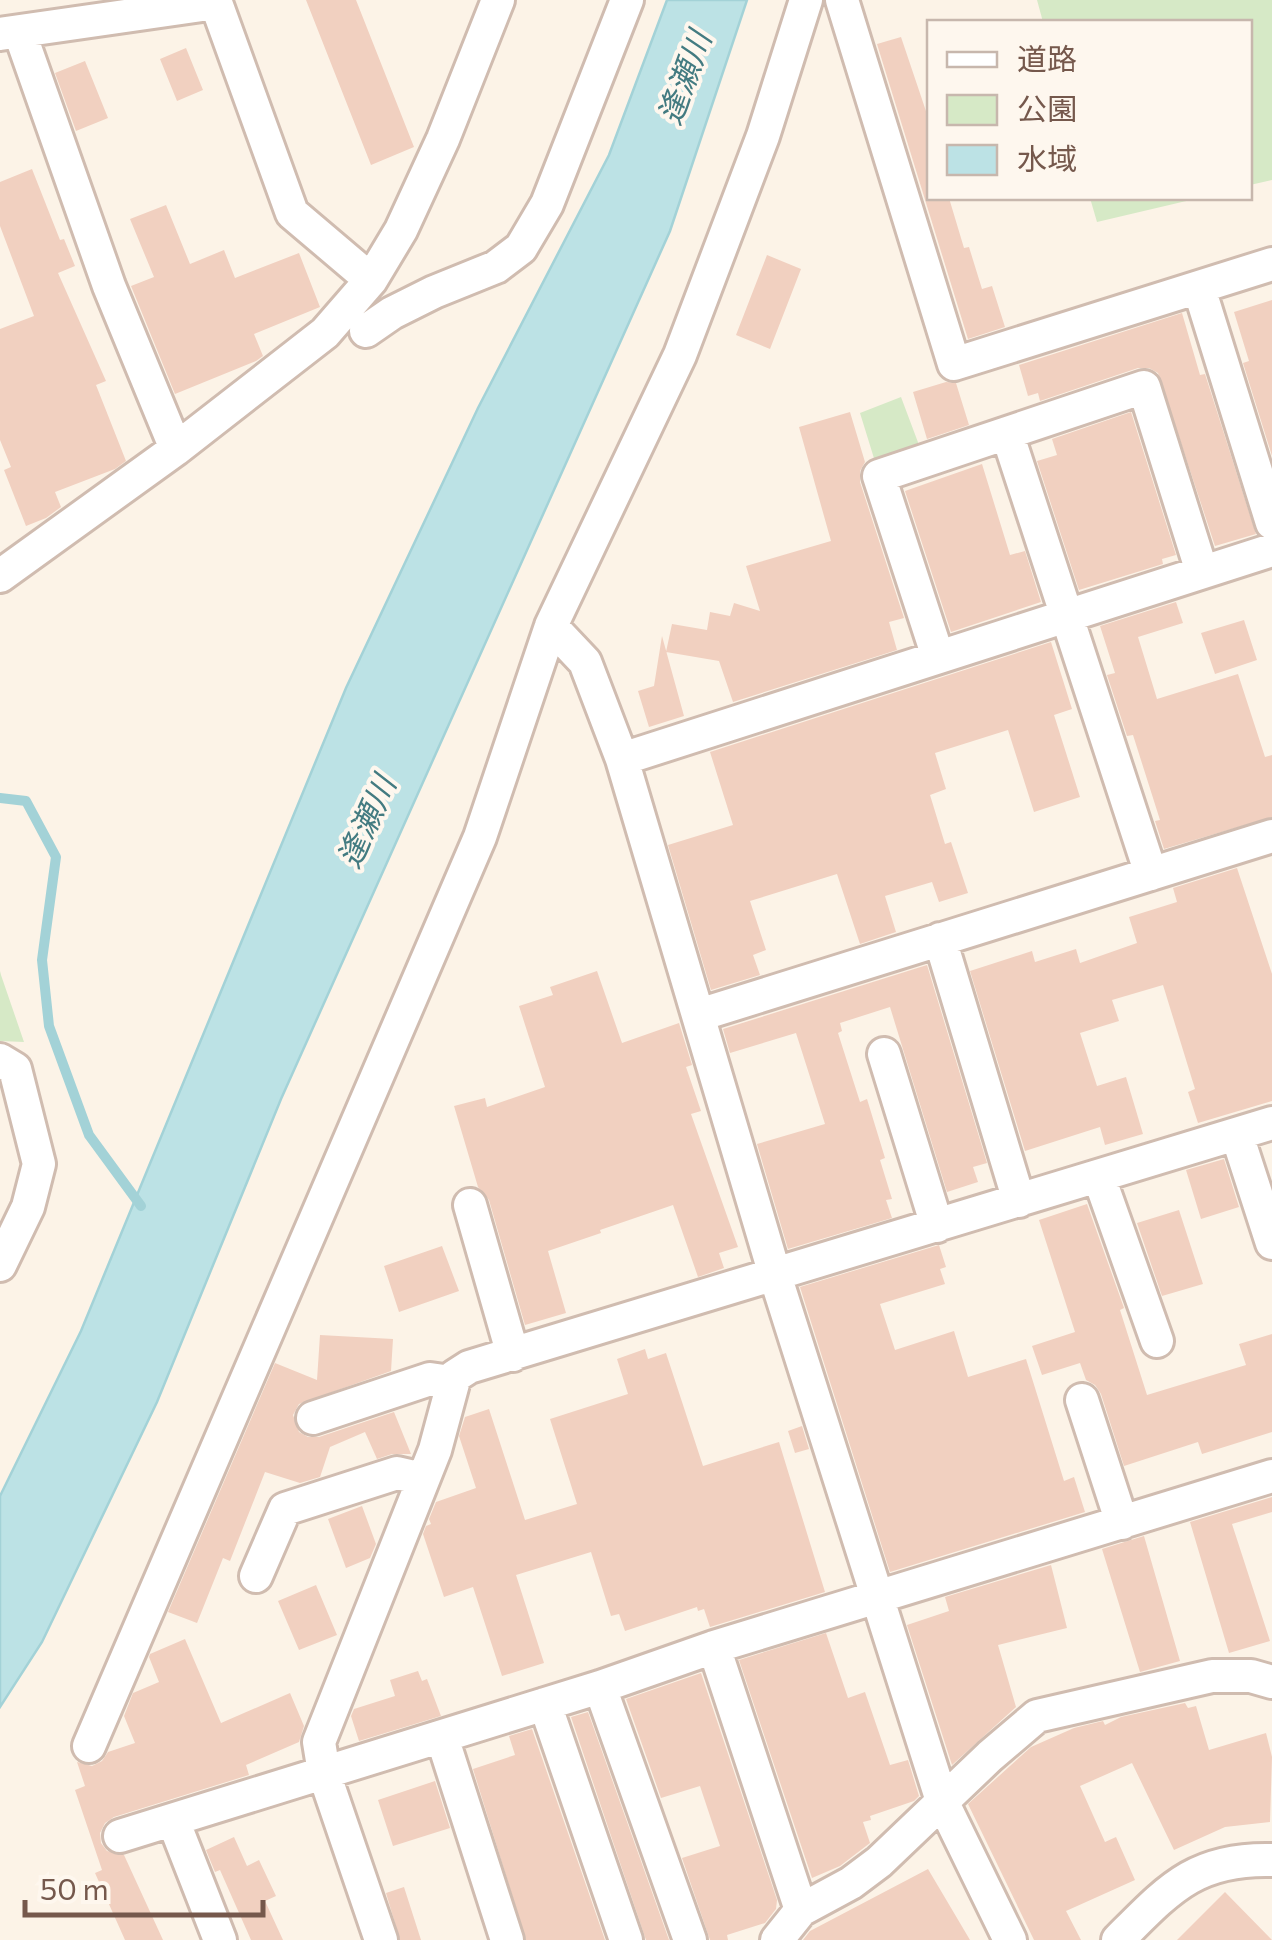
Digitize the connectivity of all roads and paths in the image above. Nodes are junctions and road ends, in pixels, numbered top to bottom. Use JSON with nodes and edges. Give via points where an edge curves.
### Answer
{"nodes":[{"id":1,"x":498,"y":0,"type":"edge"},
{"id":2,"x":627,"y":0,"type":"edge"},
{"id":3,"x":806,"y":0,"type":"edge"},
{"id":4,"x":842,"y":0,"type":"edge"},
{"id":5,"x":215,"y":1,"type":"edge"},
{"id":6,"x":10,"y":34,"type":"edge"},
{"id":7,"x":1272,"y":264,"type":"edge"},
{"id":8,"x":371,"y":280,"type":"junction"},
{"id":9,"x":1199,"y":288,"type":"junction"},
{"id":10,"x":366,"y":331,"type":"dead end"},
{"id":11,"x":1008,"y":433,"type":"junction"},
{"id":12,"x":176,"y":449,"type":"junction"},
{"id":13,"x":1272,"y":523,"type":"edge"},
{"id":14,"x":1272,"y":550,"type":"edge"},
{"id":15,"x":3,"y":564,"type":"edge"},
{"id":16,"x":1202,"y":572,"type":"junction"},
{"id":17,"x":1066,"y":616,"type":"junction"},
{"id":18,"x":550,"y":626,"type":"junction"},
{"id":19,"x":938,"y":657,"type":"junction"},
{"id":20,"x":622,"y":759,"type":"junction"},
{"id":21,"x":1269,"y":846,"type":"edge"},
{"id":22,"x":1151,"y":874,"type":"junction"},
{"id":23,"x":940,"y":940,"type":"junction"},
{"id":24,"x":698,"y":1015,"type":"junction"},
{"id":25,"x":884,"y":1054,"type":"dead end"},
{"id":26,"x":0,"y":1060,"type":"edge"},
{"id":27,"x":1272,"y":1123,"type":"edge"},
{"id":28,"x":1237,"y":1135,"type":"junction"},
{"id":29,"x":1099,"y":1176,"type":"junction"},
{"id":30,"x":1019,"y":1201,"type":"junction"},
{"id":31,"x":470,"y":1205,"type":"dead end"},
{"id":32,"x":937,"y":1226,"type":"junction"},
{"id":33,"x":1272,"y":1243,"type":"edge"},
{"id":34,"x":0,"y":1265,"type":"edge"},
{"id":35,"x":775,"y":1276,"type":"junction"},
{"id":36,"x":1157,"y":1341,"type":"dead end"},
{"id":37,"x":513,"y":1355,"type":"junction"},
{"id":38,"x":451,"y":1382,"type":"junction"},
{"id":39,"x":1082,"y":1400,"type":"dead end"},
{"id":40,"x":313,"y":1418,"type":"dead end"},
{"id":41,"x":1272,"y":1476,"type":"edge"},
{"id":42,"x":423,"y":1479,"type":"junction"},
{"id":43,"x":1122,"y":1523,"type":"junction"},
{"id":44,"x":256,"y":1576,"type":"dead end"},
{"id":45,"x":876,"y":1600,"type":"junction"},
{"id":46,"x":714,"y":1648,"type":"junction"},
{"id":47,"x":1272,"y":1682,"type":"edge"},
{"id":48,"x":600,"y":1687,"type":"junction"},
{"id":49,"x":545,"y":1704,"type":"junction"},
{"id":50,"x":442,"y":1737,"type":"junction"},
{"id":51,"x":89,"y":1746,"type":"dead end"},
{"id":52,"x":324,"y":1772,"type":"junction"},
{"id":53,"x":942,"y":1801,"type":"junction"},
{"id":54,"x":173,"y":1820,"type":"junction"},
{"id":55,"x":120,"y":1836,"type":"dead end"},
{"id":56,"x":1272,"y":1860,"type":"edge"},
{"id":57,"x":801,"y":1910,"type":"junction"},
{"id":58,"x":220,"y":1940,"type":"edge"},
{"id":59,"x":381,"y":1940,"type":"edge"},
{"id":60,"x":507,"y":1940,"type":"edge"},
{"id":61,"x":626,"y":1940,"type":"edge"},
{"id":62,"x":690,"y":1940,"type":"edge"},
{"id":63,"x":777,"y":1940,"type":"edge"},
{"id":64,"x":1010,"y":1940,"type":"edge"},
{"id":65,"x":1118,"y":1940,"type":"edge"}],
"edges":[{"from":1,"to":8,"type":"street","via":[[401,230]]},
{"from":2,"to":10,"type":"street","via":[[547,204],[521,248]]},
{"from":3,"to":18,"type":"street","via":[[680,355]]},
{"from":4,"to":9,"type":"street","via":[[954,364]]},
{"from":5,"to":6,"type":"street"},
{"from":5,"to":8,"type":"street","via":[[292,212]]},
{"from":6,"to":12,"type":"street"},
{"from":7,"to":9,"type":"street"},
{"from":8,"to":12,"type":"street","via":[[325,333]]},
{"from":9,"to":13,"type":"street"},
{"from":11,"to":16,"type":"street","via":[[1144,386]]},
{"from":11,"to":17,"type":"street"},
{"from":11,"to":19,"type":"street","via":[[880,476]]},
{"from":12,"to":15,"type":"street"},
{"from":14,"to":16,"type":"street"},
{"from":16,"to":17,"type":"street"},
{"from":17,"to":19,"type":"street"},
{"from":17,"to":22,"type":"street"},
{"from":18,"to":20,"type":"street","via":[[585,662]]},
{"from":18,"to":51,"type":"street","via":[[480,836]]},
{"from":19,"to":20,"type":"street"},
{"from":20,"to":24,"type":"street"},
{"from":21,"to":22,"type":"street"},
{"from":22,"to":23,"type":"street"},
{"from":23,"to":24,"type":"street"},
{"from":23,"to":30,"type":"street"},
{"from":24,"to":35,"type":"street"},
{"from":25,"to":32,"type":"street"},
{"from":26,"to":34,"type":"street","via":[[15,1069],[39,1164],[28,1208]]},
{"from":27,"to":28,"type":"street"},
{"from":28,"to":29,"type":"street"},
{"from":28,"to":33,"type":"street"},
{"from":29,"to":30,"type":"street"},
{"from":29,"to":36,"type":"street"},
{"from":30,"to":32,"type":"street"},
{"from":31,"to":37,"type":"street"},
{"from":32,"to":35,"type":"street"},
{"from":35,"to":37,"type":"street"},
{"from":35,"to":45,"type":"street"},
{"from":37,"to":38,"type":"street","via":[[469,1367]]},
{"from":38,"to":40,"type":"street","via":[[430,1379]]},
{"from":38,"to":42,"type":"street"},
{"from":39,"to":43,"type":"street"},
{"from":41,"to":43,"type":"street"},
{"from":42,"to":44,"type":"street","via":[[397,1473],[286,1510]]},
{"from":42,"to":52,"type":"street","via":[[319,1742]]},
{"from":43,"to":45,"type":"street"},
{"from":45,"to":46,"type":"street"},
{"from":45,"to":53,"type":"street"},
{"from":46,"to":48,"type":"street"},
{"from":46,"to":57,"type":"street"},
{"from":47,"to":53,"type":"street","via":[[1212,1676],[1038,1716]]},
{"from":48,"to":49,"type":"street"},
{"from":48,"to":62,"type":"street"},
{"from":49,"to":50,"type":"street"},
{"from":49,"to":61,"type":"street"},
{"from":50,"to":52,"type":"street"},
{"from":50,"to":60,"type":"street"},
{"from":52,"to":54,"type":"street"},
{"from":52,"to":59,"type":"street"},
{"from":53,"to":57,"type":"street","via":[[880,1862]]},
{"from":53,"to":64,"type":"street"},
{"from":54,"to":55,"type":"street"},
{"from":54,"to":58,"type":"street"},
{"from":56,"to":65,"type":"street","via":[[1238,1860],[1187,1877]]},
{"from":57,"to":63,"type":"street"}]}
